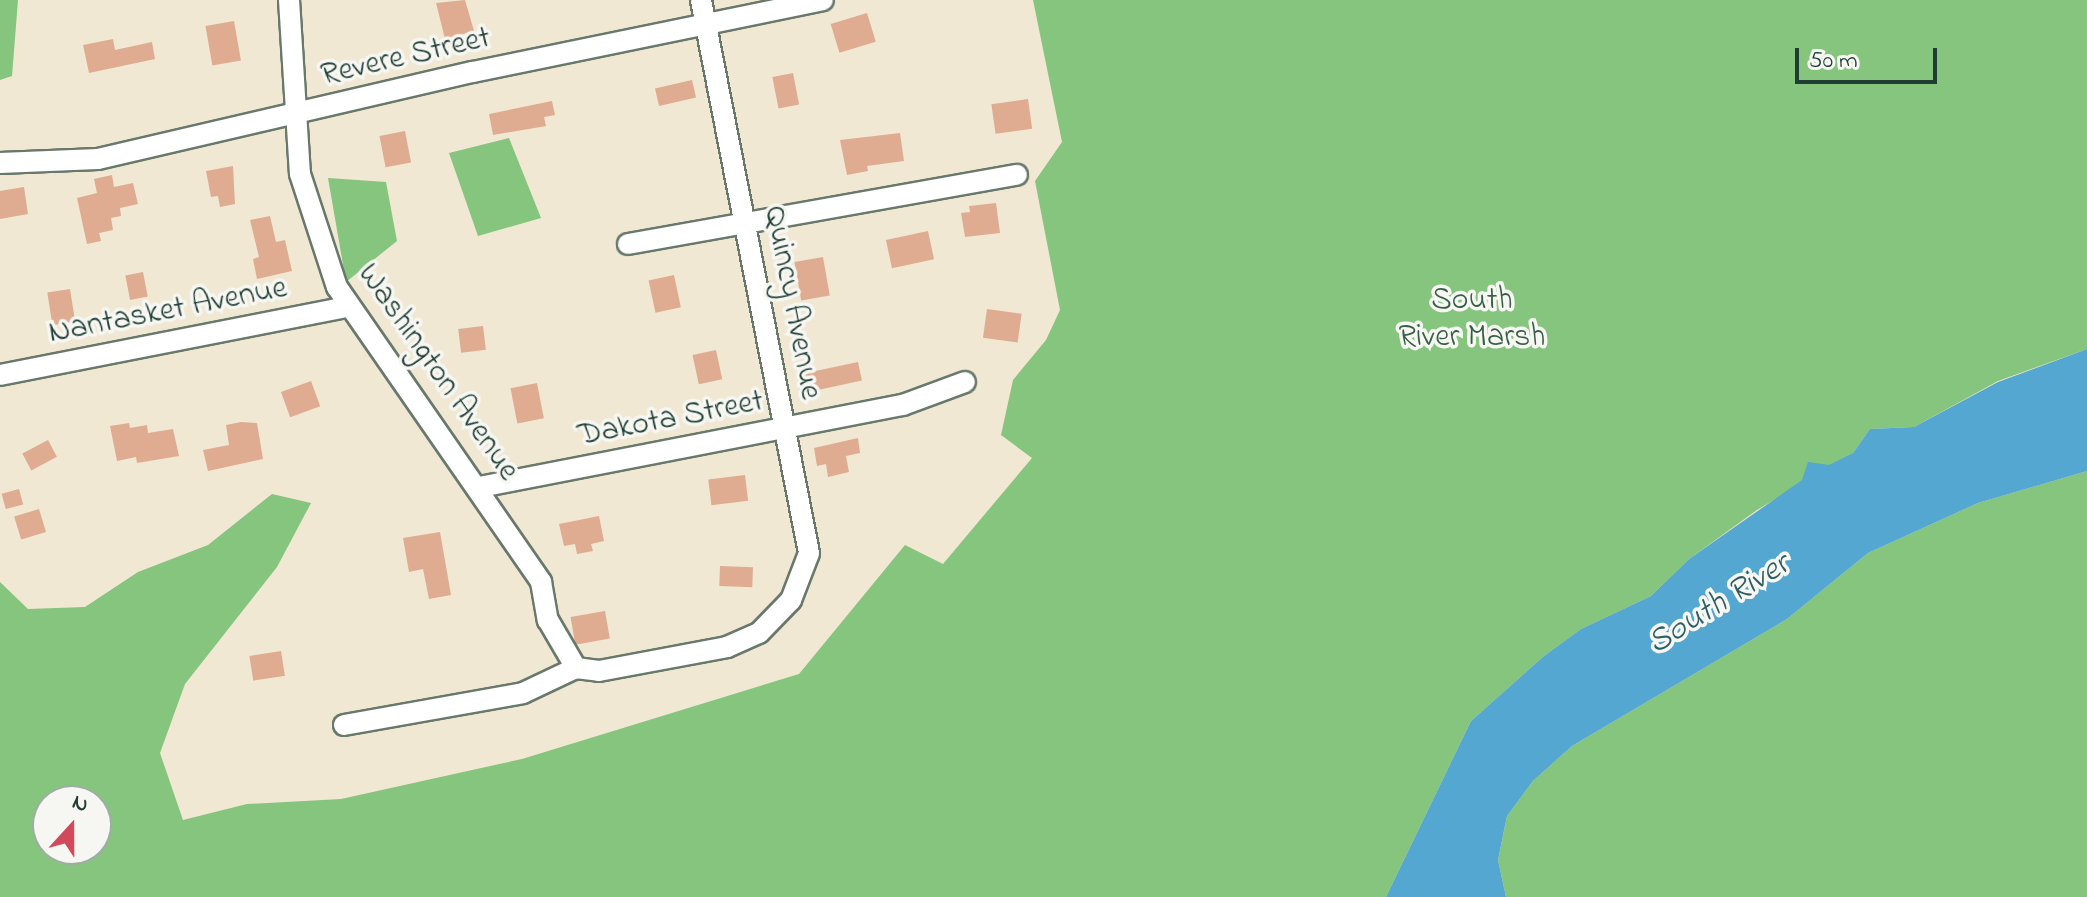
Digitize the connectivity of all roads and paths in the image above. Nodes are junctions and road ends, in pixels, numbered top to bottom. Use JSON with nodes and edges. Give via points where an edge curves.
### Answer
{"nodes":[{"id":1,"x":289,"y":0,"type":"edge"},
{"id":2,"x":701,"y":0,"type":"edge"},
{"id":3,"x":823,"y":0,"type":"edge"},
{"id":4,"x":705,"y":27,"type":"junction"},
{"id":5,"x":296,"y":114,"type":"junction"},
{"id":6,"x":0,"y":163,"type":"edge"},
{"id":7,"x":1017,"y":175,"type":"dead end"},
{"id":8,"x":745,"y":224,"type":"junction"},
{"id":9,"x":628,"y":244,"type":"dead end"},
{"id":10,"x":348,"y":307,"type":"junction"},
{"id":11,"x":0,"y":375,"type":"edge"},
{"id":12,"x":965,"y":382,"type":"dead end"},
{"id":13,"x":785,"y":428,"type":"junction"},
{"id":14,"x":480,"y":487,"type":"junction"},
{"id":15,"x":576,"y":668,"type":"junction"},
{"id":16,"x":344,"y":725,"type":"dead end"}],
"edges":[{"from":1,"to":5,"type":"street","name":"Washington Avenue"},
{"from":2,"to":4,"type":"street","name":"Quincy Avenue"},
{"from":3,"to":4,"type":"street","name":"Revere Street"},
{"from":4,"to":5,"type":"street","name":"Revere Street"},
{"from":4,"to":8,"type":"street","name":"Quincy Avenue"},
{"from":5,"to":6,"type":"street","name":"Revere Street","via":[[98,159]]},
{"from":5,"to":10,"type":"street","name":"Washington Avenue","via":[[306,204]]},
{"from":7,"to":8,"type":"street"},
{"from":8,"to":9,"type":"street"},
{"from":8,"to":13,"type":"street","name":"Quincy Avenue"},
{"from":10,"to":11,"type":"street","name":"Nantasket Avenue"},
{"from":10,"to":14,"type":"street","name":"Washington Avenue"},
{"from":12,"to":13,"type":"street","name":"Dakota Street","via":[[903,405]]},
{"from":13,"to":14,"type":"street","name":"Dakota Street"},
{"from":13,"to":15,"type":"street","name":"Quincy Avenue","via":[[809,553],[781,613],[759,633],[727,647],[599,671]]},
{"from":14,"to":15,"type":"street","name":"Washington Avenue","via":[[541,582],[548,620]]},
{"from":15,"to":16,"type":"street","via":[[523,693]]}]}
